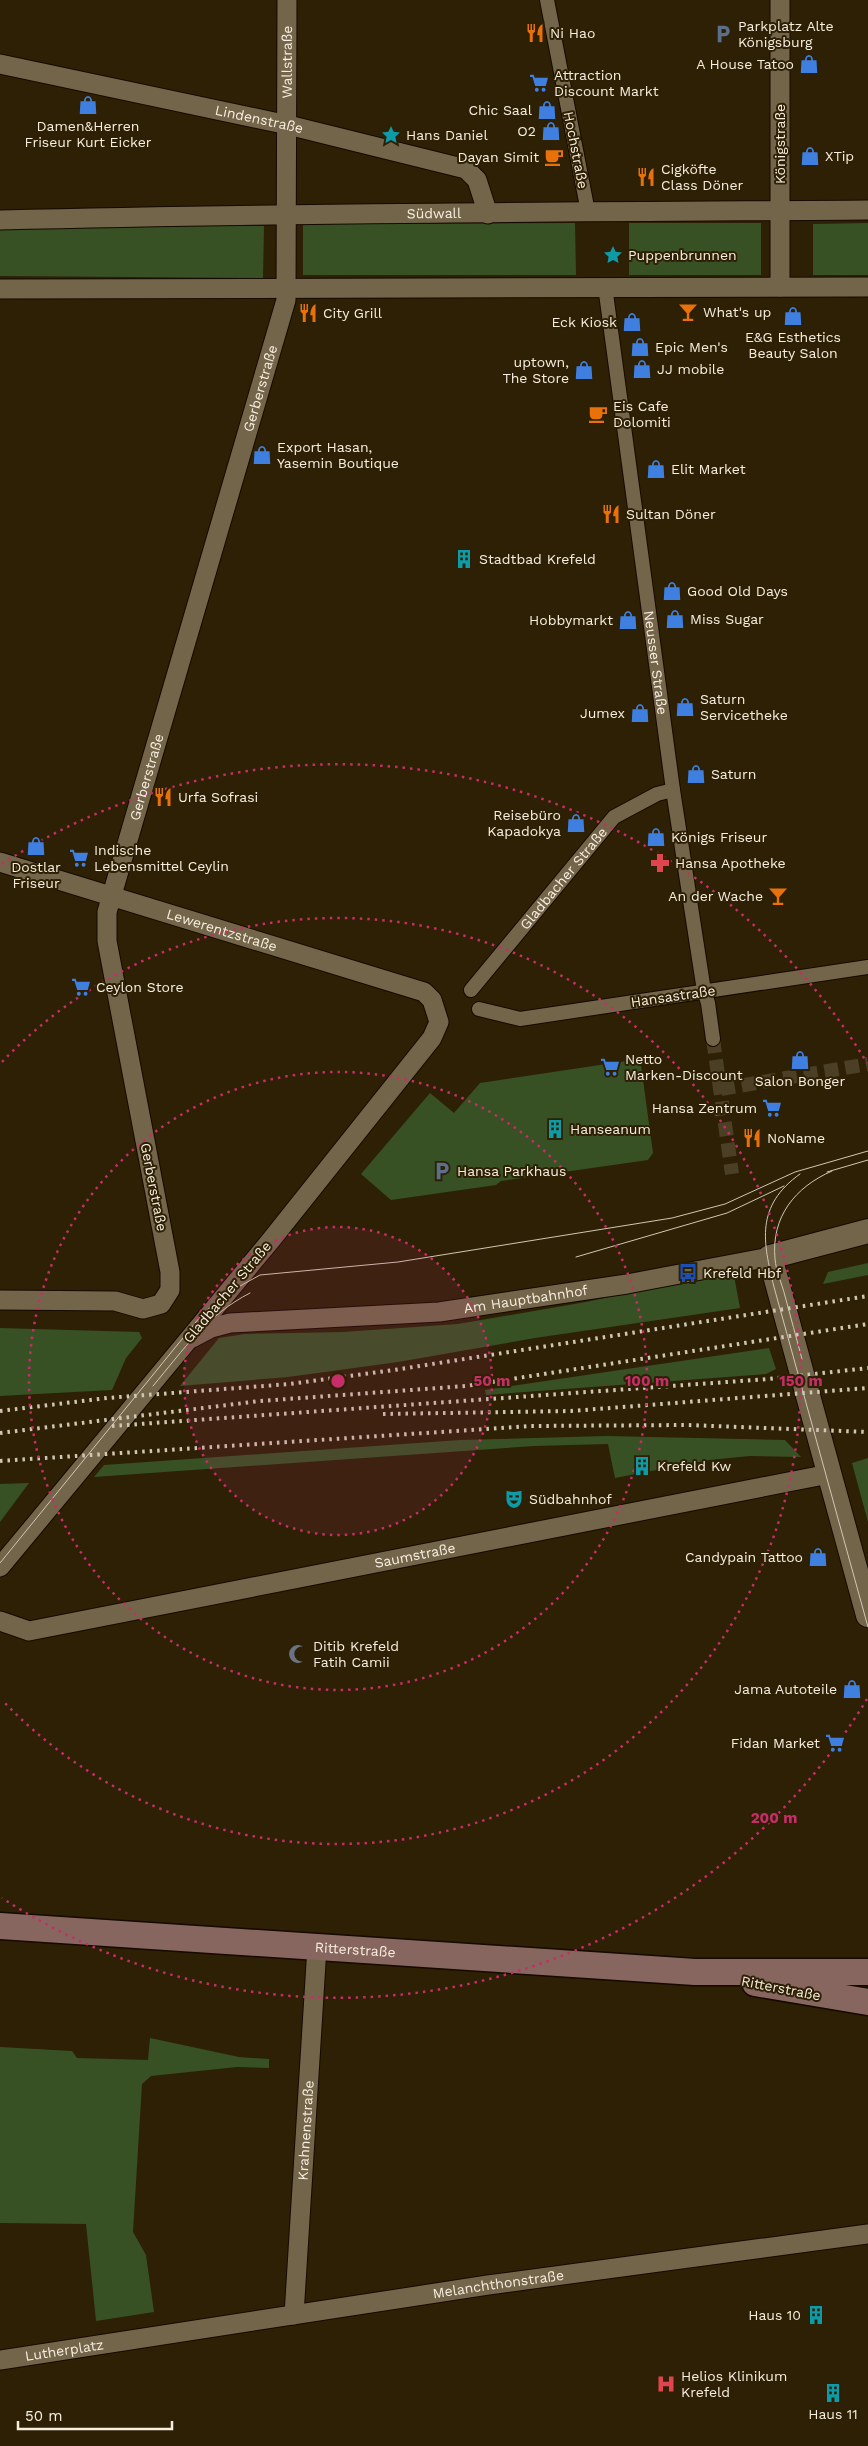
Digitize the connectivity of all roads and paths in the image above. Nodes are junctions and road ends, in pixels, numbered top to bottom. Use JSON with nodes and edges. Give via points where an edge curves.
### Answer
{"nodes":[{"id":1,"x":288,"y":0,"type":"edge"},
{"id":2,"x":547,"y":0,"type":"edge"},
{"id":3,"x":780,"y":0,"type":"edge"},
{"id":4,"x":0,"y":64,"type":"edge"},
{"id":5,"x":288,"y":125,"type":"junction"},
{"id":6,"x":780,"y":210,"type":"junction"},
{"id":7,"x":868,"y":210,"type":"edge"},
{"id":8,"x":588,"y":212,"type":"junction"},
{"id":9,"x":287,"y":213,"type":"junction"},
{"id":10,"x":488,"y":214,"type":"junction"},
{"id":11,"x":0,"y":220,"type":"edge"},
{"id":12,"x":605,"y":286,"type":"junction"},
{"id":13,"x":288,"y":287,"type":"junction"},
{"id":14,"x":868,"y":287,"type":"edge"},
{"id":15,"x":780,"y":288,"type":"junction"},
{"id":16,"x":0,"y":289,"type":"edge"},
{"id":17,"x":673,"y":790,"type":"junction"},
{"id":18,"x":0,"y":862,"type":"edge"},
{"id":19,"x":110,"y":897,"type":"junction"},
{"id":20,"x":868,"y":968,"type":"edge"},
{"id":21,"x":471,"y":990,"type":"dead end"},
{"id":22,"x":704,"y":991,"type":"junction"},
{"id":23,"x":479,"y":1009,"type":"dead end"},
{"id":24,"x":436,"y":1010,"type":"joint"},
{"id":25,"x":713,"y":1038,"type":"tunnel mouth"},
{"id":26,"x":868,"y":1231,"type":"edge"},
{"id":27,"x":770,"y":1257,"type":"junction"},
{"id":28,"x":0,"y":1300,"type":"edge"},
{"id":29,"x":182,"y":1345,"type":"junction"},
{"id":30,"x":830,"y":1474,"type":"junction"},
{"id":31,"x":0,"y":1567,"type":"edge"},
{"id":32,"x":868,"y":1615,"type":"edge"},
{"id":33,"x":0,"y":1621,"type":"edge"},
{"id":34,"x":6,"y":1928,"type":"edge"},
{"id":35,"x":317,"y":1947,"type":"junction"},
{"id":36,"x":695,"y":1972,"type":"junction"},
{"id":37,"x":868,"y":1972,"type":"edge"},
{"id":38,"x":868,"y":2002,"type":"edge"},
{"id":39,"x":868,"y":2234,"type":"edge"},
{"id":40,"x":294,"y":2315,"type":"junction"},
{"id":41,"x":128,"y":2341,"type":"joint"},
{"id":42,"x":0,"y":2360,"type":"edge"}],
"edges":[{"from":1,"to":5,"type":"street","name":"Wallstraße"},
{"from":2,"to":8,"type":"street","name":"Hochstraße"},
{"from":3,"to":6,"type":"street","name":"Königstraße"},
{"from":4,"to":5,"type":"street","name":"Lindenstraße"},
{"from":5,"to":9,"type":"street","name":"Wallstraße"},
{"from":5,"to":10,"type":"street","name":"Lindenstraße","via":[[466,169],[477,180]]},
{"from":6,"to":7,"type":"street","name":"Südwall"},
{"from":6,"to":8,"type":"street","name":"Südwall"},
{"from":6,"to":15,"type":"street","name":"Königstraße"},
{"from":8,"to":10,"type":"street","name":"Südwall"},
{"from":9,"to":10,"type":"street","name":"Südwall"},
{"from":9,"to":11,"type":"street","name":"Südwall"},
{"from":9,"to":13,"type":"street","name":"Gerberstraße"},
{"from":12,"to":13,"type":"street"},
{"from":12,"to":15,"type":"street"},
{"from":12,"to":17,"type":"street","name":"Neusser Straße"},
{"from":13,"to":16,"type":"street"},
{"from":13,"to":19,"type":"street","name":"Gerberstraße","via":[[282,317]]},
{"from":14,"to":15,"type":"street"},
{"from":17,"to":21,"type":"street","name":"Gladbacher Straße","via":[[657,794],[614,817]]},
{"from":17,"to":22,"type":"street","name":"Neusser Straße"},
{"from":18,"to":19,"type":"street","name":"Lewerentzstraße"},
{"from":19,"to":24,"type":"street","name":"Lewerentzstraße","via":[[424,992]]},
{"from":19,"to":28,"type":"street","name":"Gerberstraße","via":[[107,941],[170,1272],[170,1290],[161,1304],[143,1309],[115,1302]]},
{"from":20,"to":22,"type":"street","name":"Hansastraße"},
{"from":22,"to":23,"type":"street","name":"Hansastraße","via":[[520,1019]]},
{"from":22,"to":25,"type":"street","name":"Neusser Straße"},
{"from":24,"to":29,"type":"street","name":"Gladbacher Straße","via":[[439,1022],[432,1038]]},
{"from":26,"to":27,"type":"street","name":"Am Hauptbahnhof"},
{"from":27,"to":29,"type":"street","name":"Am Hauptbahnhof","via":[[627,1284],[439,1312],[230,1323],[211,1328]]},
{"from":27,"to":30,"type":"street"},
{"from":29,"to":31,"type":"street","name":"Gladbacher Straße"},
{"from":30,"to":32,"type":"street"},
{"from":30,"to":33,"type":"street","name":"Saumstraße","via":[[29,1631]]},
{"from":34,"to":35,"type":"main road","name":"Ritterstraße"},
{"from":35,"to":36,"type":"main road","name":"Ritterstraße"},
{"from":35,"to":40,"type":"street","name":"Krahnenstraße"},
{"from":36,"to":37,"type":"main road","name":"Ritterstraße"},
{"from":36,"to":38,"type":"main road","name":"Ritterstraße"},
{"from":39,"to":40,"type":"street","name":"Melanchthonstraße","via":[[488,2285]]},
{"from":40,"to":41,"type":"street","name":"Melanchthonstraße"},
{"from":41,"to":42,"type":"street","name":"Lutherplatz"}]}
